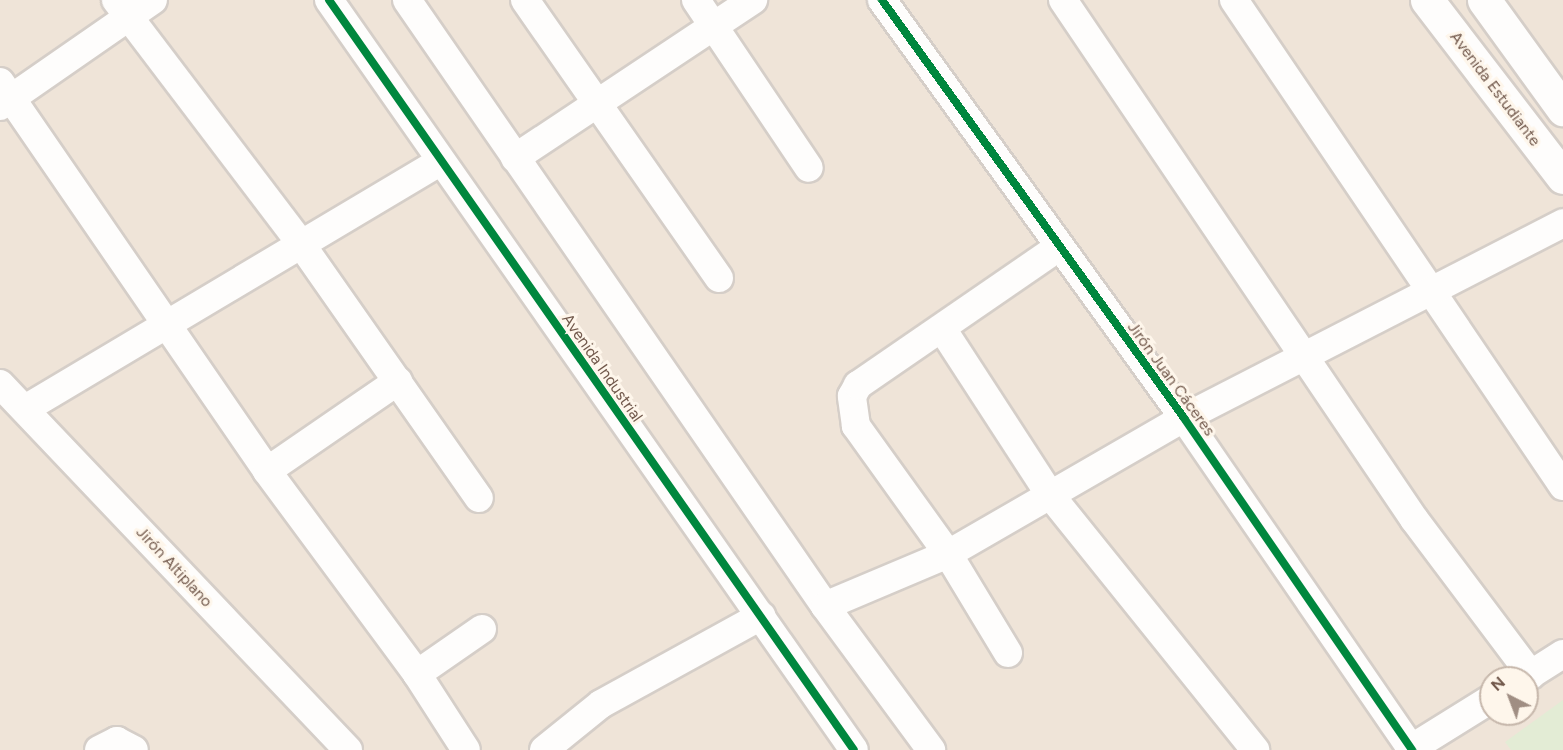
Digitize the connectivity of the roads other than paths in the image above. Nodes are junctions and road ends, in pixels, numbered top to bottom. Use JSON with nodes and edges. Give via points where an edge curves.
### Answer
{"nodes":[{"id":1,"x":153,"y":0,"type":"edge"},
{"id":2,"x":329,"y":0,"type":"edge"},
{"id":3,"x":407,"y":0,"type":"edge"},
{"id":4,"x":525,"y":0,"type":"edge"},
{"id":5,"x":696,"y":0,"type":"edge"},
{"id":6,"x":753,"y":0,"type":"edge"},
{"id":7,"x":882,"y":0,"type":"edge"},
{"id":8,"x":1063,"y":0,"type":"edge"},
{"id":9,"x":1234,"y":0,"type":"edge"},
{"id":10,"x":1427,"y":0,"type":"edge"},
{"id":11,"x":1484,"y":0,"type":"edge"},
{"id":12,"x":122,"y":9,"type":"edge"},
{"id":13,"x":714,"y":26,"type":"junction"},
{"id":14,"x":4,"y":96,"type":"edge"},
{"id":15,"x":596,"y":103,"type":"junction"},
{"id":16,"x":1563,"y":109,"type":"edge"},
{"id":17,"x":515,"y":158,"type":"junction"},
{"id":18,"x":440,"y":162,"type":"junction"},
{"id":19,"x":809,"y":168,"type":"dead end"},
{"id":20,"x":1563,"y":177,"type":"edge"},
{"id":21,"x":1563,"y":223,"type":"edge"},
{"id":22,"x":302,"y":244,"type":"junction"},
{"id":23,"x":1057,"y":248,"type":"junction"},
{"id":24,"x":719,"y":278,"type":"dead end"},
{"id":25,"x":1429,"y":291,"type":"junction"},
{"id":26,"x":167,"y":322,"type":"junction"},
{"id":27,"x":943,"y":330,"type":"junction"},
{"id":28,"x":1305,"y":355,"type":"junction"},
{"id":29,"x":398,"y":381,"type":"junction"},
{"id":30,"x":0,"y":384,"type":"edge"},
{"id":31,"x":25,"y":409,"type":"junction"},
{"id":32,"x":1184,"y":418,"type":"junction"},
{"id":33,"x":267,"y":471,"type":"junction"},
{"id":34,"x":1563,"y":486,"type":"edge"},
{"id":35,"x":1051,"y":496,"type":"junction"},
{"id":36,"x":480,"y":498,"type":"dead end"},
{"id":37,"x":948,"y":554,"type":"junction"},
{"id":38,"x":825,"y":606,"type":"junction"},
{"id":39,"x":760,"y":616,"type":"junction"},
{"id":40,"x":482,"y":630,"type":"dead end"},
{"id":41,"x":1008,"y":653,"type":"dead end"},
{"id":42,"x":1563,"y":654,"type":"edge"},
{"id":43,"x":1521,"y":666,"type":"edge"},
{"id":44,"x":1539,"y":669,"type":"edge"},
{"id":45,"x":417,"y":674,"type":"junction"},
{"id":46,"x":1479,"y":707,"type":"edge"},
{"id":47,"x":99,"y":750,"type":"edge"},
{"id":48,"x":134,"y":750,"type":"edge"},
{"id":49,"x":348,"y":750,"type":"edge"},
{"id":50,"x":466,"y":750,"type":"edge"},
{"id":51,"x":544,"y":750,"type":"edge"},
{"id":52,"x":854,"y":750,"type":"edge"},
{"id":53,"x":931,"y":750,"type":"edge"},
{"id":54,"x":1255,"y":750,"type":"edge"},
{"id":55,"x":1410,"y":750,"type":"edge"}],
"edges":[{"from":1,"to":12,"type":"street"},
{"from":2,"to":18,"type":"street","name":"Avenida Industrial"},
{"from":3,"to":17,"type":"street"},
{"from":4,"to":15,"type":"street"},
{"from":5,"to":13,"type":"street"},
{"from":6,"to":13,"type":"street"},
{"from":7,"to":23,"type":"street","name":"Jirón Juan Cáceres"},
{"from":8,"to":28,"type":"street"},
{"from":9,"to":25,"type":"street"},
{"from":10,"to":20,"type":"street","name":"Avenida Estudiante"},
{"from":11,"to":16,"type":"street"},
{"from":12,"to":14,"type":"street"},
{"from":12,"to":22,"type":"street"},
{"from":13,"to":15,"type":"street"},
{"from":13,"to":19,"type":"street"},
{"from":14,"to":26,"type":"street"},
{"from":15,"to":17,"type":"street"},
{"from":15,"to":24,"type":"street"},
{"from":17,"to":38,"type":"street"},
{"from":18,"to":22,"type":"street"},
{"from":18,"to":39,"type":"street","name":"Avenida Industrial"},
{"from":21,"to":25,"type":"street"},
{"from":22,"to":26,"type":"street"},
{"from":22,"to":29,"type":"street"},
{"from":23,"to":27,"type":"street"},
{"from":23,"to":32,"type":"street","name":"Jirón Juan Cáceres"},
{"from":25,"to":28,"type":"street"},
{"from":25,"to":34,"type":"street"},
{"from":26,"to":31,"type":"street"},
{"from":26,"to":33,"type":"street"},
{"from":27,"to":35,"type":"street"},
{"from":27,"to":37,"type":"street","via":[[858,385],[852,410],[856,426]]},
{"from":28,"to":32,"type":"street"},
{"from":28,"to":43,"type":"street","via":[[1414,519]]},
{"from":29,"to":33,"type":"street"},
{"from":29,"to":36,"type":"street"},
{"from":30,"to":31,"type":"street","name":"Jirón Altiplano"},
{"from":31,"to":49,"type":"street","name":"Jirón Altiplano"},
{"from":32,"to":35,"type":"street"},
{"from":32,"to":55,"type":"street","name":"Jirón Juan Cáceres"},
{"from":33,"to":45,"type":"street"},
{"from":35,"to":37,"type":"street"},
{"from":35,"to":54,"type":"street"},
{"from":37,"to":38,"type":"street"},
{"from":37,"to":41,"type":"street"},
{"from":38,"to":53,"type":"street"},
{"from":39,"to":51,"type":"street","via":[[601,704]]},
{"from":39,"to":52,"type":"street","name":"Avenida Industrial"},
{"from":40,"to":45,"type":"street"},
{"from":42,"to":44,"type":"street"},
{"from":45,"to":50,"type":"street"},
{"from":46,"to":55,"type":"street"},
{"from":47,"to":48,"type":"street","via":[[117,741]]}]}
